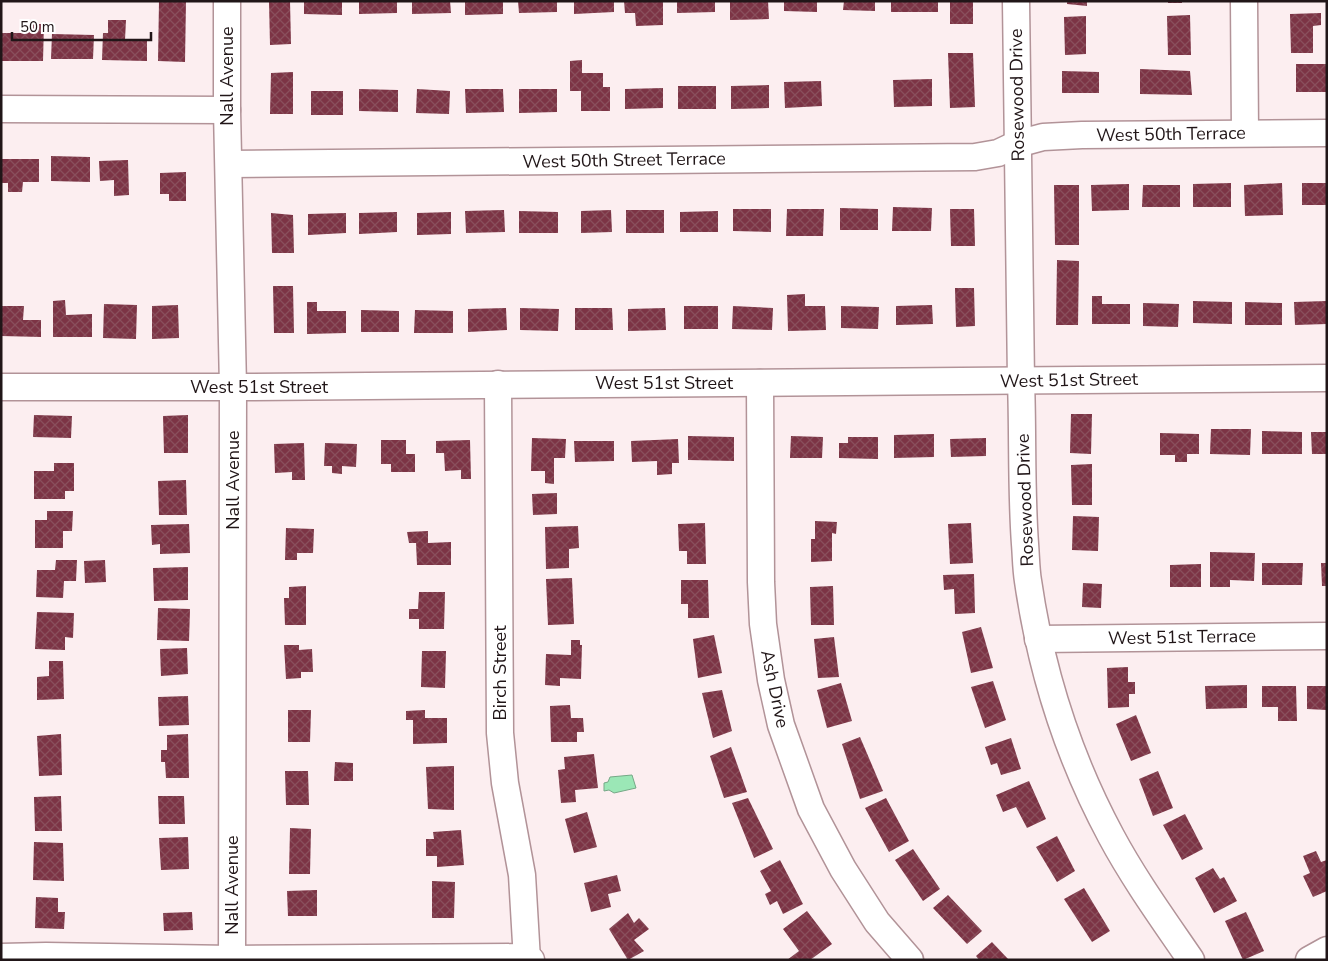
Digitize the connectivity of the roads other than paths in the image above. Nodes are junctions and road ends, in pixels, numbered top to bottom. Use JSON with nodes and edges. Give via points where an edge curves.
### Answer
{"nodes":[{"id":1,"x":227,"y":1,"type":"edge"},
{"id":2,"x":1016,"y":1,"type":"edge"},
{"id":3,"x":1244,"y":1,"type":"edge"},
{"id":4,"x":1,"y":109,"type":"edge"},
{"id":5,"x":227,"y":110,"type":"junction"},
{"id":6,"x":1245,"y":133,"type":"junction"},
{"id":7,"x":1327,"y":133,"type":"edge"},
{"id":8,"x":1017,"y":144,"type":"junction"},
{"id":9,"x":229,"y":164,"type":"junction"},
{"id":10,"x":1327,"y":378,"type":"edge"},
{"id":11,"x":1021,"y":381,"type":"junction"},
{"id":12,"x":760,"y":383,"type":"junction"},
{"id":13,"x":498,"y":384,"type":"junction"},
{"id":14,"x":1,"y":387,"type":"edge"},
{"id":15,"x":233,"y":387,"type":"junction"},
{"id":16,"x":1327,"y":636,"type":"edge"},
{"id":17,"x":1038,"y":639,"type":"junction"},
{"id":18,"x":1327,"y":950,"type":"edge"},
{"id":19,"x":1,"y":957,"type":"edge"},
{"id":20,"x":232,"y":959,"type":"edge"},
{"id":21,"x":528,"y":959,"type":"edge"},
{"id":22,"x":910,"y":960,"type":"edge"},
{"id":23,"x":1191,"y":960,"type":"edge"},
{"id":24,"x":1309,"y":960,"type":"edge"}],
"edges":[{"from":1,"to":5,"type":"street","name":"Nall Avenue"},
{"from":2,"to":8,"type":"street","name":"Rosewood Drive"},
{"from":3,"to":6,"type":"street"},
{"from":4,"to":5,"type":"street"},
{"from":5,"to":9,"type":"street","name":"Nall Avenue"},
{"from":6,"to":7,"type":"street","name":"West 50th Terrace"},
{"from":6,"to":8,"type":"street","name":"West 50th Terrace","via":[[1052,136]]},
{"from":8,"to":9,"type":"street","name":"West 50th Street Terrace","via":[[998,153],[974,157]]},
{"from":8,"to":11,"type":"street","name":"Rosewood Drive"},
{"from":9,"to":15,"type":"street","name":"Nall Avenue"},
{"from":10,"to":11,"type":"street","name":"West 51st Street"},
{"from":11,"to":12,"type":"street","name":"West 51st Street"},
{"from":11,"to":17,"type":"street","name":"Rosewood Drive","via":[[1022,506],[1027,580]]},
{"from":12,"to":13,"type":"street","name":"West 51st Street"},
{"from":12,"to":22,"type":"street","name":"Ash Drive","via":[[763,624],[781,725],[811,809],[843,869],[878,922]]},
{"from":13,"to":15,"type":"street","name":"West 51st Street"},
{"from":13,"to":21,"type":"street","name":"Birch Street","via":[[500,733],[505,784],[522,875]]},
{"from":14,"to":15,"type":"street","name":"West 51st Street"},
{"from":15,"to":20,"type":"street","name":"Nall Avenue"},
{"from":16,"to":17,"type":"street","name":"West 51st Terrace"},
{"from":17,"to":23,"type":"street","name":"Rosewood Drive","via":[[1055,707],[1076,765],[1110,836]]},
{"from":18,"to":24,"type":"street"},
{"from":19,"to":20,"type":"street"},
{"from":20,"to":21,"type":"street"}]}
